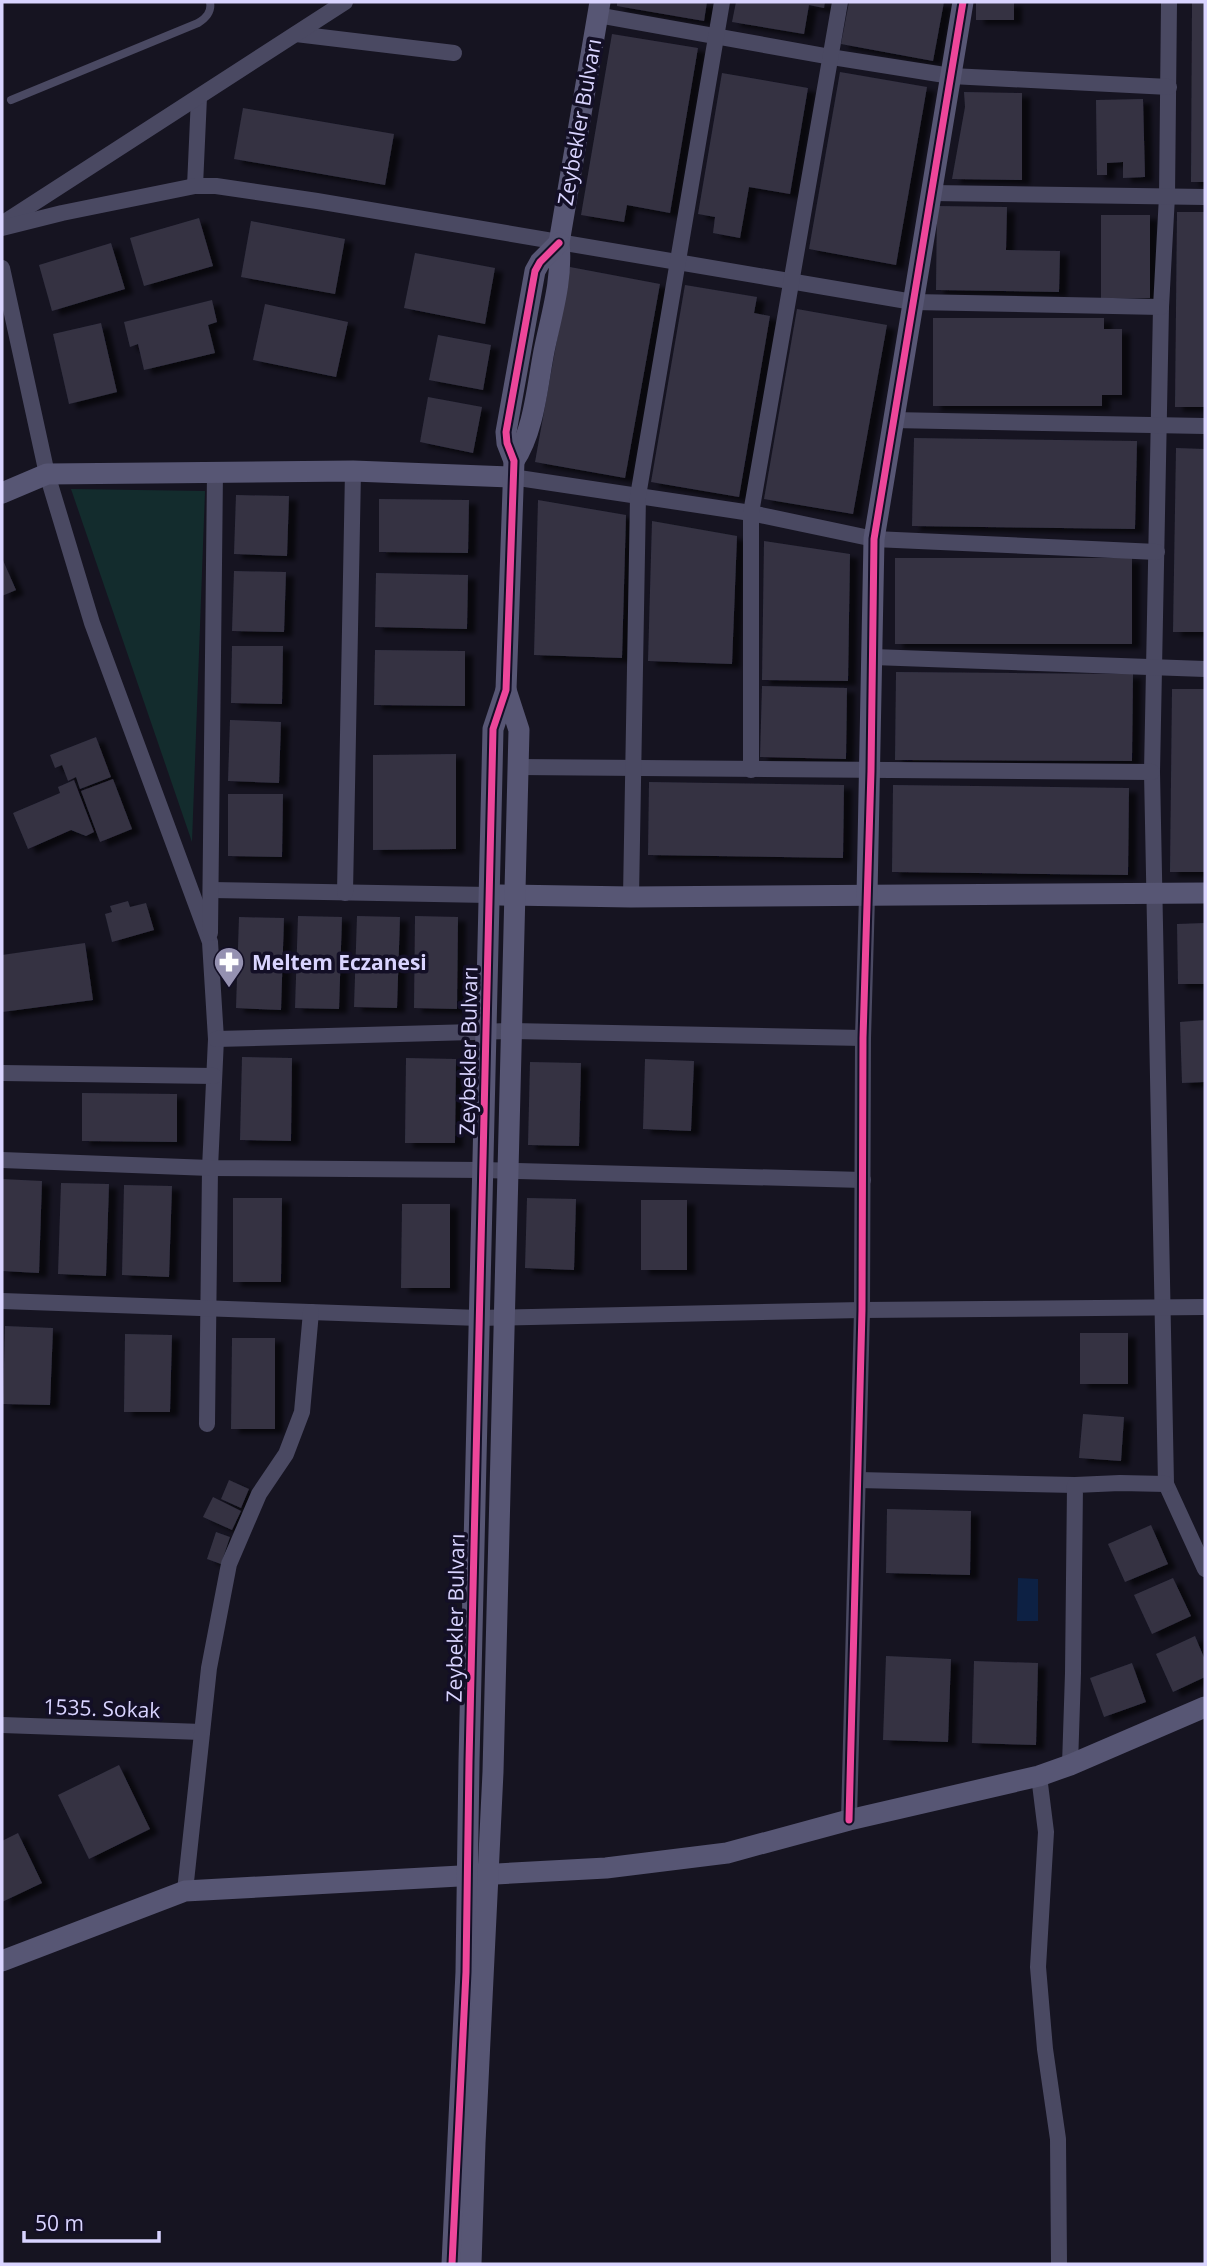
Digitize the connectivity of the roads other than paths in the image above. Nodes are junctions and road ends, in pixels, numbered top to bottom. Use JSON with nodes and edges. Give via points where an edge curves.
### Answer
{"nodes":[{"id":1,"x":211,"y":2,"type":"edge"},
{"id":2,"x":345,"y":2,"type":"edge"},
{"id":3,"x":722,"y":2,"type":"edge"},
{"id":4,"x":840,"y":2,"type":"edge"},
{"id":5,"x":963,"y":2,"type":"edge"},
{"id":6,"x":1169,"y":2,"type":"edge"},
{"id":7,"x":598,"y":8,"type":"edge"},
{"id":8,"x":296,"y":34,"type":"junction"},
{"id":9,"x":715,"y":37,"type":"junction"},
{"id":10,"x":454,"y":53,"type":"dead end"},
{"id":11,"x":831,"y":57,"type":"junction"},
{"id":12,"x":951,"y":76,"type":"junction"},
{"id":13,"x":1169,"y":87,"type":"junction"},
{"id":14,"x":199,"y":97,"type":"junction"},
{"id":15,"x":11,"y":100,"type":"dead end"},
{"id":16,"x":195,"y":186,"type":"junction"},
{"id":17,"x":932,"y":193,"type":"junction"},
{"id":18,"x":1167,"y":195,"type":"junction"},
{"id":19,"x":1205,"y":197,"type":"edge"},
{"id":20,"x":2,"y":226,"type":"edge"},
{"id":21,"x":558,"y":243,"type":"junction"},
{"id":22,"x":678,"y":262,"type":"junction"},
{"id":23,"x":2,"y":268,"type":"edge"},
{"id":24,"x":791,"y":282,"type":"junction"},
{"id":25,"x":913,"y":302,"type":"junction"},
{"id":26,"x":1161,"y":307,"type":"junction"},
{"id":27,"x":892,"y":420,"type":"junction"},
{"id":28,"x":1159,"y":426,"type":"junction"},
{"id":29,"x":1205,"y":426,"type":"edge"},
{"id":30,"x":513,"y":469,"type":"junction"},
{"id":31,"x":353,"y":471,"type":"junction"},
{"id":32,"x":215,"y":472,"type":"junction"},
{"id":33,"x":47,"y":474,"type":"junction"},
{"id":34,"x":2,"y":493,"type":"edge"},
{"id":35,"x":638,"y":496,"type":"junction"},
{"id":36,"x":751,"y":513,"type":"junction"},
{"id":37,"x":874,"y":539,"type":"junction"},
{"id":38,"x":1157,"y":552,"type":"junction"},
{"id":39,"x":873,"y":657,"type":"junction"},
{"id":40,"x":1154,"y":668,"type":"junction"},
{"id":41,"x":1205,"y":669,"type":"edge"},
{"id":42,"x":506,"y":690,"type":"junction"},
{"id":43,"x":518,"y":767,"type":"junction"},
{"id":44,"x":633,"y":767,"type":"junction"},
{"id":45,"x":751,"y":769,"type":"junction"},
{"id":46,"x":871,"y":771,"type":"junction"},
{"id":47,"x":1152,"y":772,"type":"junction"},
{"id":48,"x":211,"y":890,"type":"junction"},
{"id":49,"x":1154,"y":892,"type":"junction"},
{"id":50,"x":345,"y":893,"type":"junction"},
{"id":51,"x":1205,"y":893,"type":"edge"},
{"id":52,"x":489,"y":895,"type":"junction"},
{"id":53,"x":515,"y":895,"type":"junction"},
{"id":54,"x":631,"y":897,"type":"junction"},
{"id":55,"x":867,"y":897,"type":"junction"},
{"id":56,"x":210,"y":942,"type":"junction"},
{"id":57,"x":486,"y":1031,"type":"junction"},
{"id":58,"x":512,"y":1031,"type":"junction"},
{"id":59,"x":863,"y":1038,"type":"junction"},
{"id":60,"x":216,"y":1039,"type":"junction"},
{"id":61,"x":2,"y":1073,"type":"edge"},
{"id":62,"x":214,"y":1076,"type":"junction"},
{"id":63,"x":2,"y":1160,"type":"edge"},
{"id":64,"x":210,"y":1168,"type":"junction"},
{"id":65,"x":483,"y":1170,"type":"junction"},
{"id":66,"x":508,"y":1171,"type":"junction"},
{"id":67,"x":863,"y":1180,"type":"junction"},
{"id":68,"x":2,"y":1301,"type":"edge"},
{"id":69,"x":1205,"y":1307,"type":"edge"},
{"id":70,"x":1163,"y":1308,"type":"junction"},
{"id":71,"x":207,"y":1310,"type":"junction"},
{"id":72,"x":862,"y":1310,"type":"junction"},
{"id":73,"x":312,"y":1312,"type":"junction"},
{"id":74,"x":479,"y":1318,"type":"junction"},
{"id":75,"x":505,"y":1318,"type":"junction"},
{"id":76,"x":207,"y":1424,"type":"dead end"},
{"id":77,"x":858,"y":1480,"type":"junction"},
{"id":78,"x":1075,"y":1485,"type":"junction"},
{"id":79,"x":1167,"y":1485,"type":"junction"},
{"id":80,"x":1205,"y":1569,"type":"edge"},
{"id":81,"x":473,"y":1607,"type":"junction"},
{"id":82,"x":498,"y":1608,"type":"junction"},
{"id":83,"x":1205,"y":1707,"type":"edge"},
{"id":84,"x":2,"y":1725,"type":"edge"},
{"id":85,"x":202,"y":1732,"type":"junction"},
{"id":86,"x":1070,"y":1765,"type":"junction"},
{"id":87,"x":1039,"y":1776,"type":"junction"},
{"id":88,"x":849,"y":1820,"type":"junction"},
{"id":89,"x":467,"y":1875,"type":"junction"},
{"id":90,"x":490,"y":1875,"type":"junction"},
{"id":91,"x":185,"y":1891,"type":"junction"},
{"id":92,"x":2,"y":1961,"type":"edge"},
{"id":93,"x":452,"y":2264,"type":"edge"},
{"id":94,"x":471,"y":2264,"type":"edge"},
{"id":95,"x":1059,"y":2264,"type":"edge"}],
"edges":[{"from":1,"to":15,"type":"lane","via":[[207,16],[198,23]]},
{"from":2,"to":8,"type":"street"},
{"from":3,"to":9,"type":"street"},
{"from":4,"to":11,"type":"street"},
{"from":5,"to":12,"type":"street"},
{"from":6,"to":13,"type":"street"},
{"from":7,"to":9,"type":"street"},
{"from":7,"to":21,"type":"street","name":"Zeybekler Bulvarı"},
{"from":8,"to":10,"type":"street"},
{"from":8,"to":14,"type":"street"},
{"from":9,"to":11,"type":"street"},
{"from":9,"to":22,"type":"street"},
{"from":11,"to":12,"type":"street"},
{"from":11,"to":24,"type":"street"},
{"from":12,"to":13,"type":"street"},
{"from":12,"to":17,"type":"street"},
{"from":13,"to":18,"type":"street"},
{"from":14,"to":16,"type":"street"},
{"from":14,"to":20,"type":"street"},
{"from":16,"to":20,"type":"street"},
{"from":16,"to":21,"type":"street","via":[[317,201]]},
{"from":17,"to":18,"type":"street"},
{"from":17,"to":25,"type":"street"},
{"from":18,"to":19,"type":"street"},
{"from":18,"to":26,"type":"street"},
{"from":21,"to":22,"type":"street"},
{"from":21,"to":30,"type":"street","name":"Zeybekler Bulvarı","via":[[559,273],[531,415]]},
{"from":22,"to":24,"type":"street"},
{"from":22,"to":35,"type":"street"},
{"from":23,"to":33,"type":"street"},
{"from":24,"to":25,"type":"street"},
{"from":24,"to":36,"type":"street"},
{"from":25,"to":26,"type":"street"},
{"from":25,"to":27,"type":"street"},
{"from":26,"to":28,"type":"street"},
{"from":27,"to":28,"type":"street"},
{"from":27,"to":37,"type":"street"},
{"from":28,"to":29,"type":"street"},
{"from":28,"to":38,"type":"street"},
{"from":30,"to":31,"type":"street"},
{"from":30,"to":35,"type":"street"},
{"from":30,"to":42,"type":"street","name":"Zeybekler Bulvarı"},
{"from":31,"to":32,"type":"street"},
{"from":31,"to":50,"type":"street"},
{"from":32,"to":33,"type":"street"},
{"from":32,"to":48,"type":"street"},
{"from":33,"to":34,"type":"street"},
{"from":33,"to":56,"type":"street","via":[[92,623]]},
{"from":35,"to":36,"type":"street"},
{"from":35,"to":44,"type":"street"},
{"from":36,"to":37,"type":"street"},
{"from":36,"to":45,"type":"street"},
{"from":37,"to":38,"type":"street"},
{"from":37,"to":39,"type":"street"},
{"from":38,"to":40,"type":"street"},
{"from":39,"to":40,"type":"street"},
{"from":39,"to":46,"type":"street"},
{"from":40,"to":41,"type":"street"},
{"from":40,"to":47,"type":"street"},
{"from":42,"to":43,"type":"street","name":"Zeybekler Bulvarı","via":[[519,730]]},
{"from":42,"to":52,"type":"street","name":"Zeybekler Bulvarı","via":[[493,729]]},
{"from":43,"to":44,"type":"street"},
{"from":43,"to":53,"type":"street","name":"Zeybekler Bulvarı"},
{"from":44,"to":45,"type":"street"},
{"from":44,"to":54,"type":"street"},
{"from":45,"to":46,"type":"street"},
{"from":46,"to":47,"type":"street"},
{"from":46,"to":55,"type":"street"},
{"from":47,"to":49,"type":"street"},
{"from":48,"to":50,"type":"street"},
{"from":48,"to":56,"type":"street"},
{"from":49,"to":51,"type":"street"},
{"from":49,"to":55,"type":"street"},
{"from":49,"to":70,"type":"street"},
{"from":50,"to":52,"type":"street"},
{"from":52,"to":53,"type":"street"},
{"from":52,"to":57,"type":"street","name":"Zeybekler Bulvarı"},
{"from":53,"to":54,"type":"street"},
{"from":53,"to":58,"type":"street","name":"Zeybekler Bulvarı"},
{"from":54,"to":55,"type":"street"},
{"from":55,"to":59,"type":"street"},
{"from":56,"to":60,"type":"street"},
{"from":57,"to":58,"type":"street"},
{"from":57,"to":60,"type":"street"},
{"from":57,"to":65,"type":"street","name":"Zeybekler Bulvarı"},
{"from":58,"to":59,"type":"street"},
{"from":58,"to":66,"type":"street","name":"Zeybekler Bulvarı"},
{"from":59,"to":67,"type":"street"},
{"from":60,"to":62,"type":"street"},
{"from":61,"to":62,"type":"street"},
{"from":62,"to":64,"type":"street"},
{"from":63,"to":64,"type":"street"},
{"from":64,"to":65,"type":"street"},
{"from":64,"to":71,"type":"street"},
{"from":65,"to":66,"type":"street"},
{"from":65,"to":74,"type":"street","name":"Zeybekler Bulvarı"},
{"from":66,"to":67,"type":"street"},
{"from":66,"to":75,"type":"street","name":"Zeybekler Bulvarı"},
{"from":67,"to":72,"type":"street"},
{"from":68,"to":71,"type":"street"},
{"from":69,"to":70,"type":"street"},
{"from":70,"to":72,"type":"street"},
{"from":70,"to":79,"type":"street"},
{"from":71,"to":73,"type":"street"},
{"from":71,"to":76,"type":"street"},
{"from":72,"to":75,"type":"street"},
{"from":72,"to":77,"type":"street"},
{"from":73,"to":74,"type":"street"},
{"from":73,"to":85,"type":"street","via":[[302,1412],[286,1454],[259,1494],[229,1564]]},
{"from":74,"to":75,"type":"street"},
{"from":74,"to":81,"type":"street","name":"Zeybekler Bulvarı"},
{"from":75,"to":82,"type":"street","name":"Zeybekler Bulvarı"},
{"from":77,"to":78,"type":"street"},
{"from":77,"to":88,"type":"street"},
{"from":78,"to":79,"type":"street"},
{"from":78,"to":86,"type":"street"},
{"from":79,"to":80,"type":"street"},
{"from":81,"to":82,"type":"street"},
{"from":81,"to":89,"type":"street","name":"Zeybekler Bulvarı"},
{"from":82,"to":90,"type":"street","name":"Zeybekler Bulvarı"},
{"from":83,"to":86,"type":"street"},
{"from":84,"to":85,"type":"street","name":"1535. Sokak"},
{"from":85,"to":91,"type":"street"},
{"from":86,"to":87,"type":"street"},
{"from":87,"to":88,"type":"street"},
{"from":87,"to":95,"type":"street","via":[[1046,1832],[1038,1967],[1058,2139]]},
{"from":88,"to":90,"type":"street","via":[[727,1853],[606,1868]]},
{"from":89,"to":90,"type":"street"},
{"from":89,"to":91,"type":"street"},
{"from":89,"to":93,"type":"street","name":"Zeybekler Bulvarı"},
{"from":90,"to":94,"type":"street","name":"Zeybekler Bulvarı"},
{"from":91,"to":92,"type":"street"}]}
